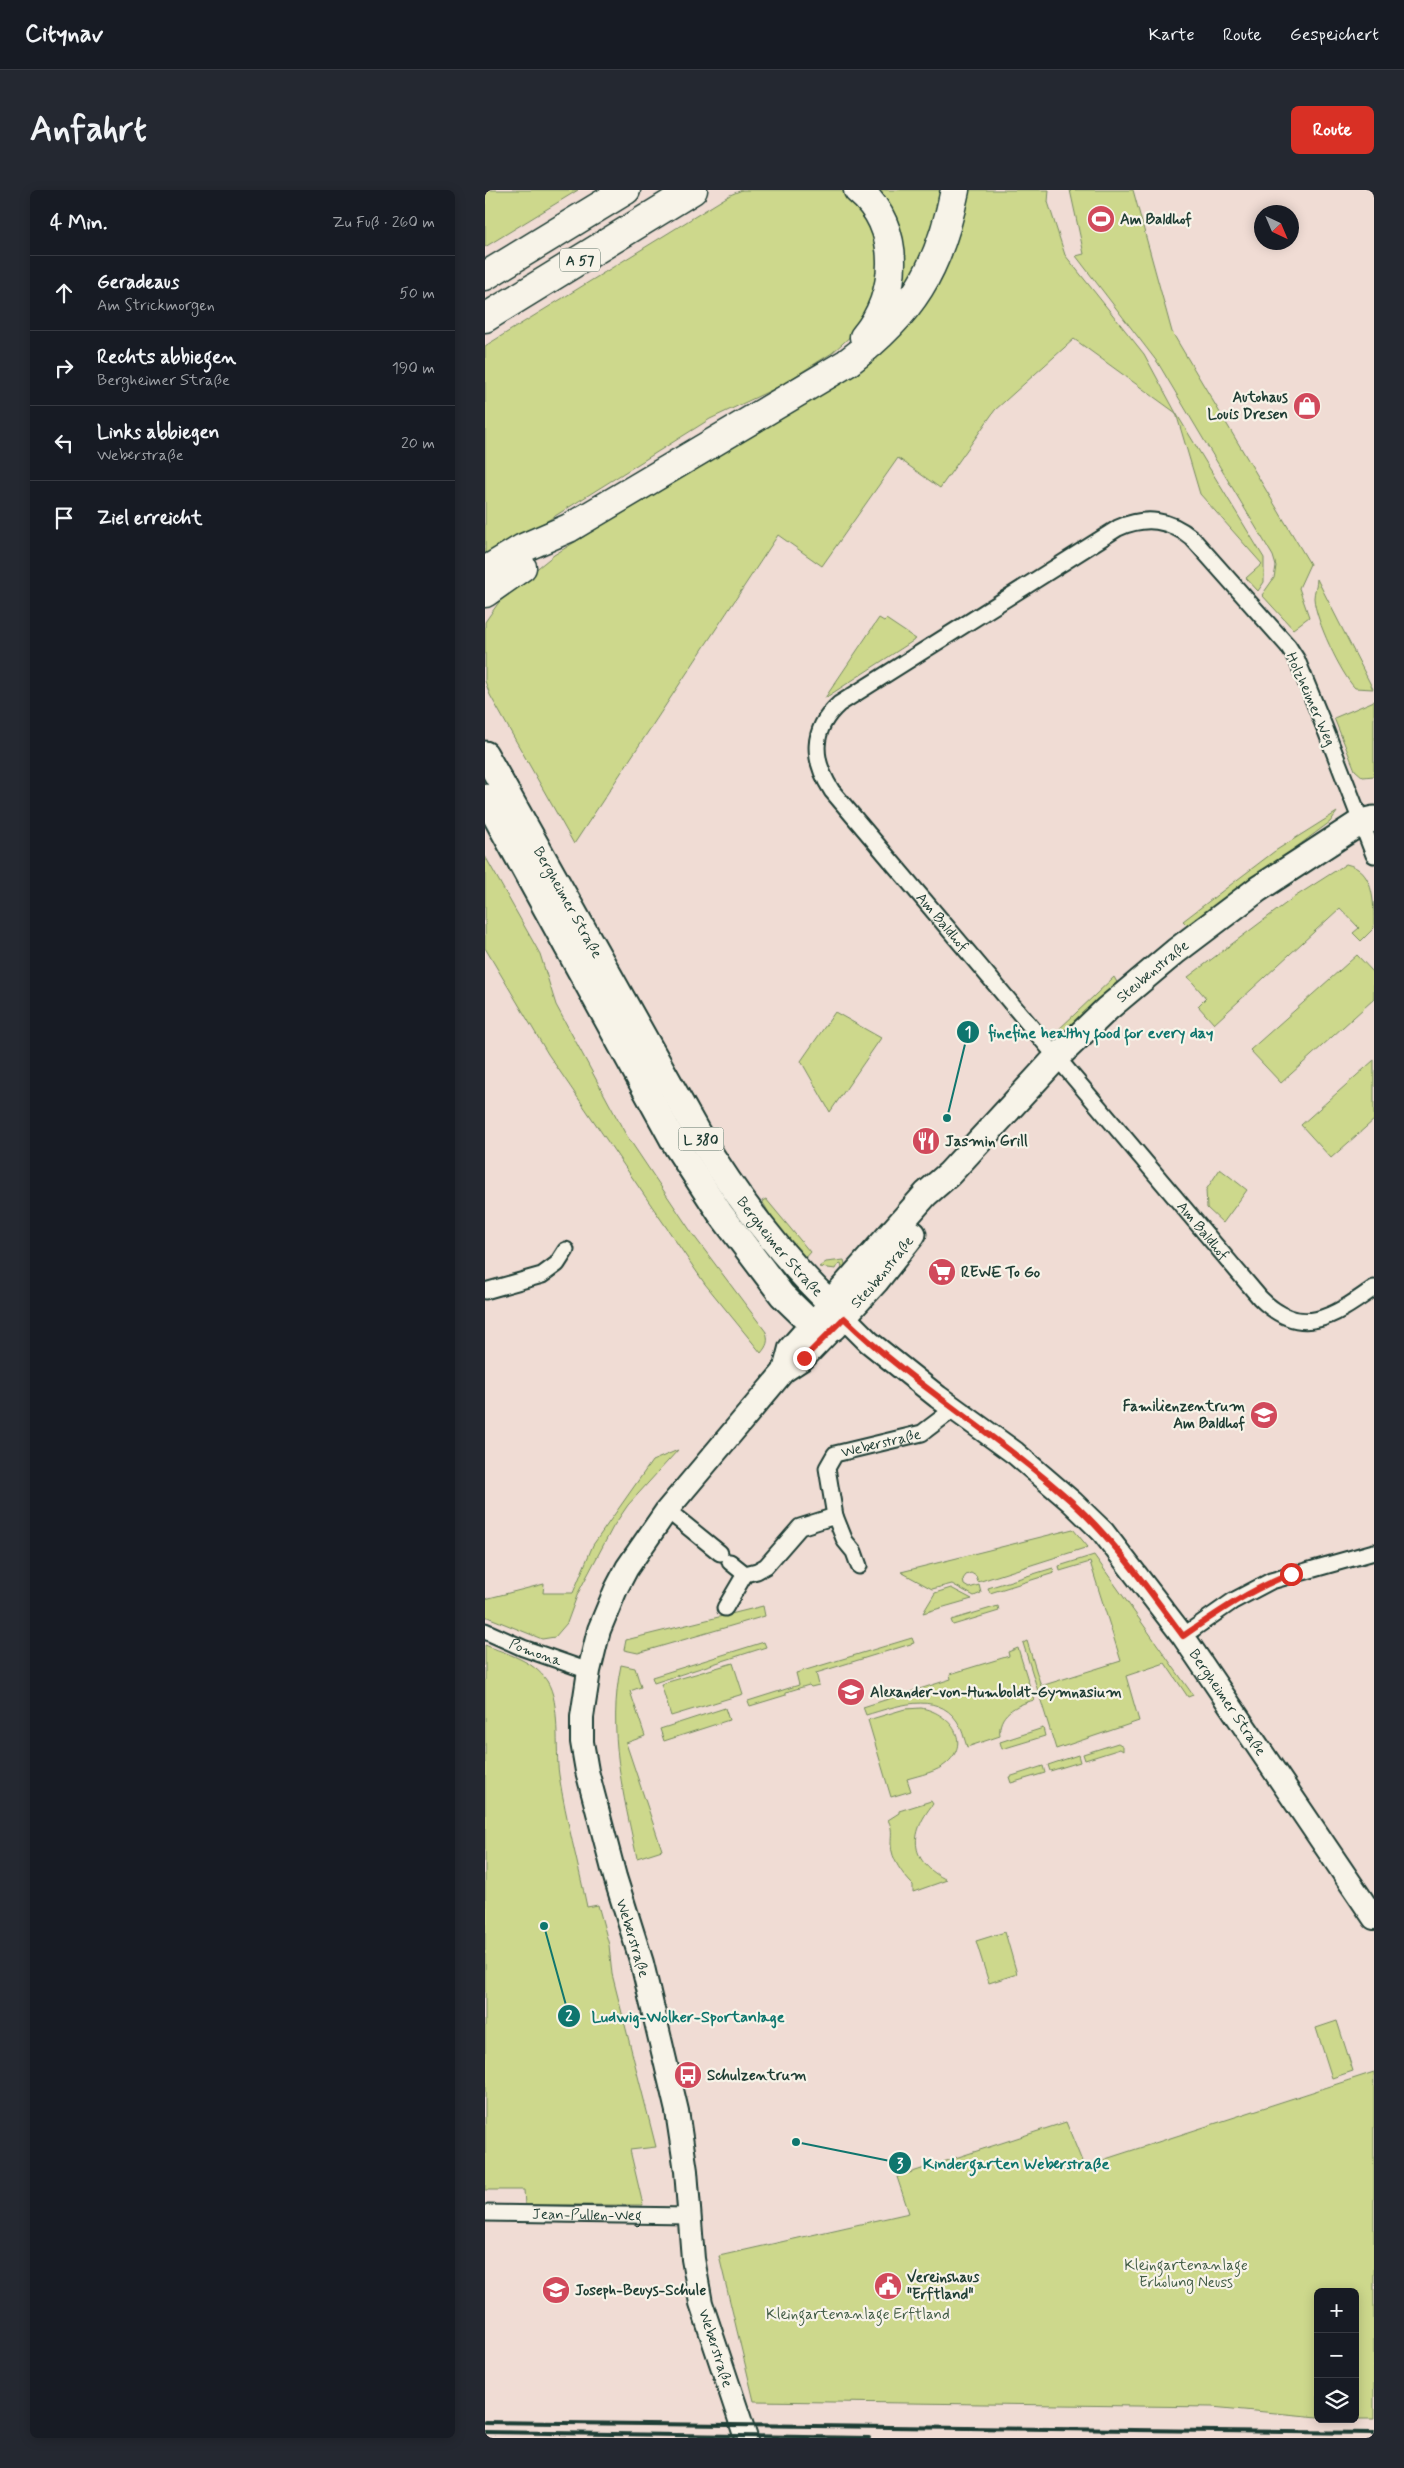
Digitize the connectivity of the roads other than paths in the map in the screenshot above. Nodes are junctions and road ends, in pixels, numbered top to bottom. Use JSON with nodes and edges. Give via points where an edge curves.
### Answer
{"nodes":[{"id":1,"x":626,"y":190,"type":"edge"},
{"id":2,"x":693,"y":190,"type":"edge"},
{"id":3,"x":858,"y":190,"type":"edge"},
{"id":4,"x":955,"y":190,"type":"edge"},
{"id":5,"x":485,"y":276,"type":"edge"},
{"id":6,"x":485,"y":318,"type":"edge"},
{"id":7,"x":825,"y":375,"type":"junction"},
{"id":8,"x":1142,"y":520,"type":"joint"},
{"id":9,"x":488,"y":580,"type":"edge"},
{"id":10,"x":485,"y":754,"type":"edge"},
{"id":11,"x":485,"y":797,"type":"edge"},
{"id":12,"x":1374,"y":800,"type":"edge"},
{"id":13,"x":1367,"y":821,"type":"edge"},
{"id":14,"x":1374,"y":854,"type":"edge"},
{"id":15,"x":1056,"y":1058,"type":"junction"},
{"id":16,"x":566,"y":1250,"type":"dead end"},
{"id":17,"x":1374,"y":1288,"type":"edge"},
{"id":18,"x":485,"y":1291,"type":"edge"},
{"id":19,"x":829,"y":1318,"type":"junction"},
{"id":20,"x":955,"y":1408,"type":"junction"},
{"id":21,"x":667,"y":1510,"type":"junction"},
{"id":22,"x":835,"y":1516,"type":"junction"},
{"id":23,"x":1374,"y":1552,"type":"edge"},
{"id":24,"x":859,"y":1566,"type":"dead end"},
{"id":25,"x":745,"y":1574,"type":"junction"},
{"id":26,"x":725,"y":1608,"type":"dead end"},
{"id":27,"x":485,"y":1631,"type":"edge"},
{"id":28,"x":1183,"y":1636,"type":"junction"},
{"id":29,"x":589,"y":1671,"type":"junction"},
{"id":30,"x":1374,"y":1918,"type":"edge"},
{"id":31,"x":485,"y":2213,"type":"edge"},
{"id":32,"x":689,"y":2216,"type":"junction"},
{"id":33,"x":746,"y":2438,"type":"edge"}],
"edges":[{"from":1,"to":5,"type":"highway","number":"A 57"},
{"from":2,"to":6,"type":"highway","number":"A 57"},
{"from":3,"to":7,"type":"highway","via":[[877,212],[887,234],[892,274],[888,294],[871,328]]},
{"from":4,"to":7,"type":"highway","via":[[933,265],[907,308],[870,346]]},
{"from":7,"to":9,"type":"highway"},
{"from":8,"to":13,"type":"street","name":"Holzheimer Weg","via":[[1171,524],[1187,534],[1288,646]]},
{"from":8,"to":15,"type":"street","name":"Am Baldhof","via":[[1118,528],[839,704],[821,726],[818,742],[817,761],[832,791]]},
{"from":10,"to":19,"type":"main road","name":"Bergheimer Straße","number":"L 380","via":[[698,1134],[727,1181],[795,1268]]},
{"from":11,"to":19,"type":"main road","name":"Bergheimer Straße","number":"L 380","via":[[677,1147],[720,1213],[782,1295]]},
{"from":12,"to":13,"type":"main road"},
{"from":13,"to":14,"type":"street","name":"Holzheimer Weg"},
{"from":13,"to":15,"type":"main road","name":"Steubenstraße","via":[[1258,889],[1205,928],[1107,1009]]},
{"from":15,"to":17,"type":"street","name":"Am Baldhof","via":[[1269,1307],[1294,1319],[1319,1320],[1341,1312]]},
{"from":15,"to":19,"type":"main road","name":"Steubenstraße","via":[[949,1174],[935,1202],[913,1233]]},
{"from":16,"to":18,"type":"street","via":[[557,1264],[542,1275]]},
{"from":19,"to":20,"type":"main road","name":"Bergheimer Straße","number":"L 380","via":[[869,1342]]},
{"from":19,"to":21,"type":"main road","name":"Weberstraße","via":[[790,1348],[783,1370]]},
{"from":20,"to":22,"type":"street","name":"Weberstraße","via":[[922,1432],[835,1454],[827,1468]]},
{"from":20,"to":28,"type":"main road","name":"Bergheimer Straße","number":"L 380","via":[[1043,1477],[1094,1523],[1129,1563]]},
{"from":21,"to":25,"type":"street"},
{"from":21,"to":29,"type":"main road","name":"Weberstraße","via":[[615,1589],[599,1630]]},
{"from":22,"to":24,"type":"street","name":"Weberstraße"},
{"from":22,"to":25,"type":"street","via":[[799,1527],[766,1566]]},
{"from":23,"to":28,"type":"street","via":[[1271,1582],[1233,1601]]},
{"from":25,"to":26,"type":"street"},
{"from":27,"to":29,"type":"street","name":"Pomona"},
{"from":28,"to":30,"type":"main road","name":"Bergheimer Straße","number":"L 380"},
{"from":29,"to":32,"type":"main road","name":"Weberstraße","via":[[582,1717],[587,1771],[642,1963],[677,2111]]},
{"from":31,"to":32,"type":"street","name":"Jean-Pullen-Weg"},
{"from":32,"to":33,"type":"main road","name":"Weberstraße","via":[[701,2302]]}]}
